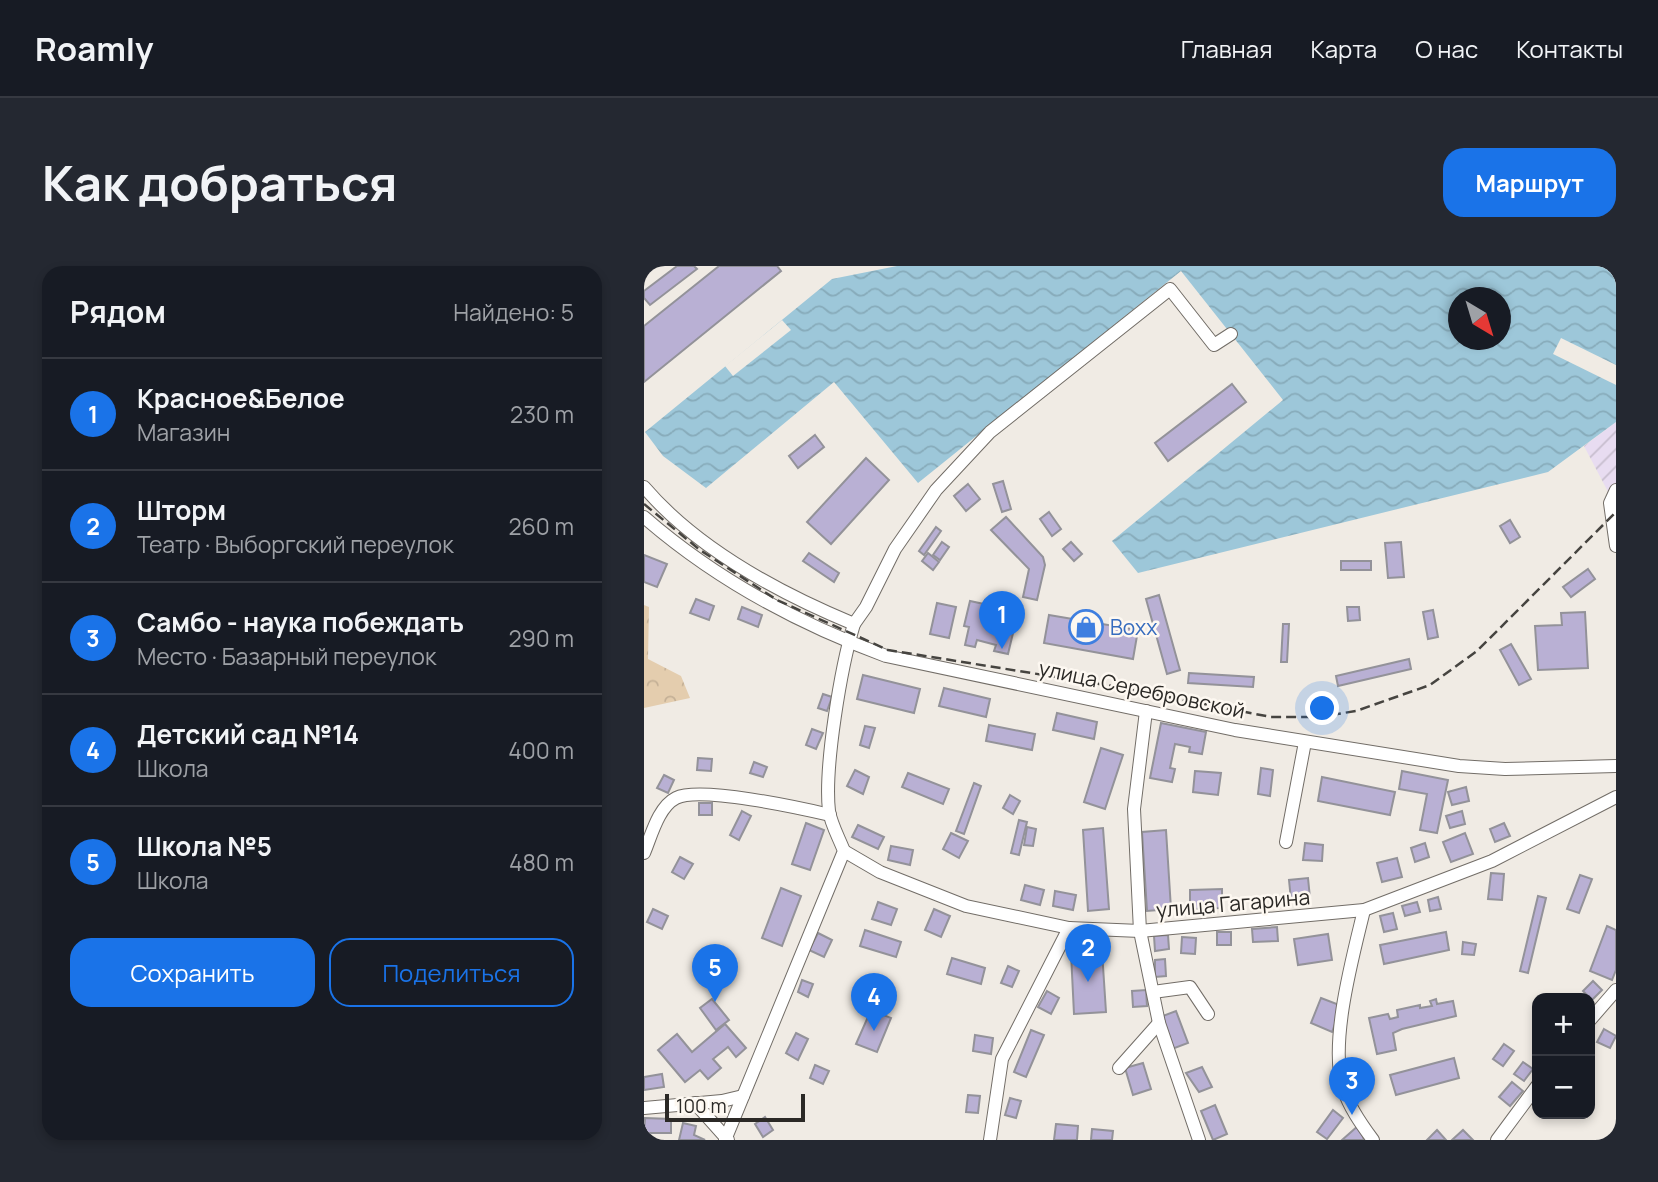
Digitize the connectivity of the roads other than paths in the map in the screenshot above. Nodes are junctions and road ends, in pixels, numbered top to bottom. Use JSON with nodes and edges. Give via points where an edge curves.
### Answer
{"nodes":[{"id":1,"x":1231,"y":334,"type":"dead end"},
{"id":2,"x":644,"y":487,"type":"edge"},
{"id":3,"x":1616,"y":489,"type":"edge"},
{"id":4,"x":644,"y":517,"type":"edge"},
{"id":5,"x":1616,"y":546,"type":"edge"},
{"id":6,"x":854,"y":624,"type":"junction"},
{"id":7,"x":850,"y":643,"type":"junction"},
{"id":8,"x":1146,"y":711,"type":"junction"},
{"id":9,"x":1305,"y":742,"type":"junction"},
{"id":10,"x":1616,"y":766,"type":"edge"},
{"id":11,"x":1616,"y":797,"type":"edge"},
{"id":12,"x":830,"y":815,"type":"junction"},
{"id":13,"x":1286,"y":842,"type":"dead end"},
{"id":14,"x":844,"y":851,"type":"junction"},
{"id":15,"x":644,"y":852,"type":"edge"},
{"id":16,"x":1364,"y":910,"type":"junction"},
{"id":17,"x":1069,"y":928,"type":"junction"},
{"id":18,"x":1140,"y":931,"type":"junction"},
{"id":19,"x":1616,"y":990,"type":"edge"},
{"id":20,"x":1153,"y":992,"type":"junction"},
{"id":21,"x":1208,"y":1014,"type":"dead end"},
{"id":22,"x":1595,"y":1014,"type":"edge"},
{"id":23,"x":1159,"y":1023,"type":"junction"},
{"id":24,"x":1119,"y":1068,"type":"dead end"},
{"id":25,"x":1532,"y":1093,"type":"edge"},
{"id":26,"x":743,"y":1096,"type":"junction"},
{"id":27,"x":695,"y":1103,"type":"junction"},
{"id":28,"x":644,"y":1108,"type":"edge"},
{"id":29,"x":726,"y":1139,"type":"edge"},
{"id":30,"x":990,"y":1140,"type":"edge"},
{"id":31,"x":1199,"y":1140,"type":"edge"},
{"id":32,"x":1373,"y":1140,"type":"edge"},
{"id":33,"x":1497,"y":1140,"type":"edge"}],
"edges":[{"from":1,"to":6,"type":"street","via":[[1214,345],[1170,289],[990,432],[936,490],[895,549]]},
{"from":2,"to":6,"type":"street","via":[[673,517],[727,556],[796,599]]},
{"from":3,"to":5,"type":"street","via":[[1610,503]]},
{"from":4,"to":7,"type":"street","name":"улица Серебровской","via":[[705,566]]},
{"from":6,"to":7,"type":"street"},
{"from":7,"to":8,"type":"street","name":"улица Серебровской","via":[[886,656]]},
{"from":7,"to":12,"type":"street","via":[[829,775]]},
{"from":8,"to":9,"type":"street","name":"улица Серебровской"},
{"from":8,"to":18,"type":"street","via":[[1134,809]]},
{"from":9,"to":10,"type":"street","name":"улица Серебровской","via":[[1480,768]]},
{"from":9,"to":13,"type":"street"},
{"from":11,"to":16,"type":"street","name":"улица Гагарина","via":[[1492,861]]},
{"from":12,"to":14,"type":"street"},
{"from":12,"to":15,"type":"street","via":[[740,799],[684,796],[670,802],[660,815]]},
{"from":14,"to":17,"type":"street","name":"улица Гагарина","via":[[880,872],[965,906]]},
{"from":14,"to":26,"type":"street"},
{"from":16,"to":18,"type":"street","name":"улица Гагарина"},
{"from":16,"to":32,"type":"street","via":[[1348,980],[1339,1057],[1352,1109]]},
{"from":17,"to":18,"type":"street","name":"улица Гагарина"},
{"from":17,"to":30,"type":"street","via":[[1002,1059]]},
{"from":18,"to":20,"type":"street"},
{"from":19,"to":22,"type":"street"},
{"from":20,"to":21,"type":"street","via":[[1190,987]]},
{"from":20,"to":23,"type":"street"},
{"from":23,"to":24,"type":"street"},
{"from":23,"to":31,"type":"street"},
{"from":25,"to":33,"type":"street"},
{"from":26,"to":27,"type":"street"},
{"from":26,"to":29,"type":"street"},
{"from":27,"to":28,"type":"street"},
{"from":27,"to":29,"type":"street"}]}
